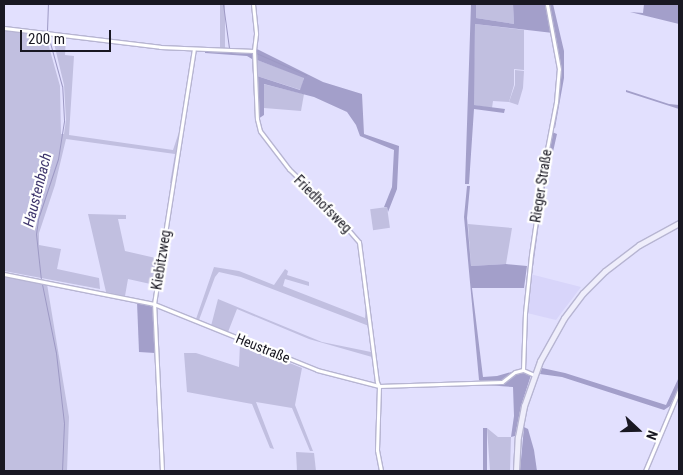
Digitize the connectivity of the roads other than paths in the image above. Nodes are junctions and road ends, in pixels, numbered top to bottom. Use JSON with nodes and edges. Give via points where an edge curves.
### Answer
{"nodes":[{"id":1,"x":253,"y":4,"type":"edge"},
{"id":2,"x":547,"y":4,"type":"edge"},
{"id":3,"x":4,"y":28,"type":"edge"},
{"id":4,"x":194,"y":50,"type":"junction"},
{"id":5,"x":254,"y":51,"type":"junction"},
{"id":6,"x":679,"y":223,"type":"edge"},
{"id":7,"x":4,"y":274,"type":"edge"},
{"id":8,"x":154,"y":304,"type":"junction"},
{"id":9,"x":523,"y":370,"type":"junction"},
{"id":10,"x":534,"y":375,"type":"junction"},
{"id":11,"x":379,"y":386,"type":"junction"},
{"id":12,"x":679,"y":390,"type":"edge"},
{"id":13,"x":162,"y":471,"type":"edge"},
{"id":14,"x":381,"y":471,"type":"edge"},
{"id":15,"x":516,"y":471,"type":"edge"},
{"id":16,"x":645,"y":471,"type":"edge"}],
"edges":[{"from":1,"to":5,"type":"street","name":"Friedhofsweg"},
{"from":2,"to":9,"type":"street","name":"Rieger Straße","via":[[559,69],[531,254],[524,313]]},
{"from":3,"to":4,"type":"street"},
{"from":4,"to":5,"type":"street"},
{"from":4,"to":8,"type":"street","name":"Kiebitzweg"},
{"from":5,"to":11,"type":"street","name":"Friedhofsweg","via":[[256,120],[260,131],[289,169],[359,242]]},
{"from":6,"to":10,"type":"main road","via":[[639,244],[605,270],[583,293],[554,332]]},
{"from":7,"to":8,"type":"street","name":"Heustraße"},
{"from":8,"to":11,"type":"street","name":"Heustraße","via":[[317,370]]},
{"from":8,"to":13,"type":"street","name":"Kiebitzweg"},
{"from":9,"to":10,"type":"street"},
{"from":9,"to":11,"type":"street","name":"Heustraße","via":[[502,382]]},
{"from":10,"to":15,"type":"main road","via":[[518,437]]},
{"from":11,"to":14,"type":"street","name":"Friedhofsweg","via":[[377,450]]},
{"from":12,"to":16,"type":"street"}]}
